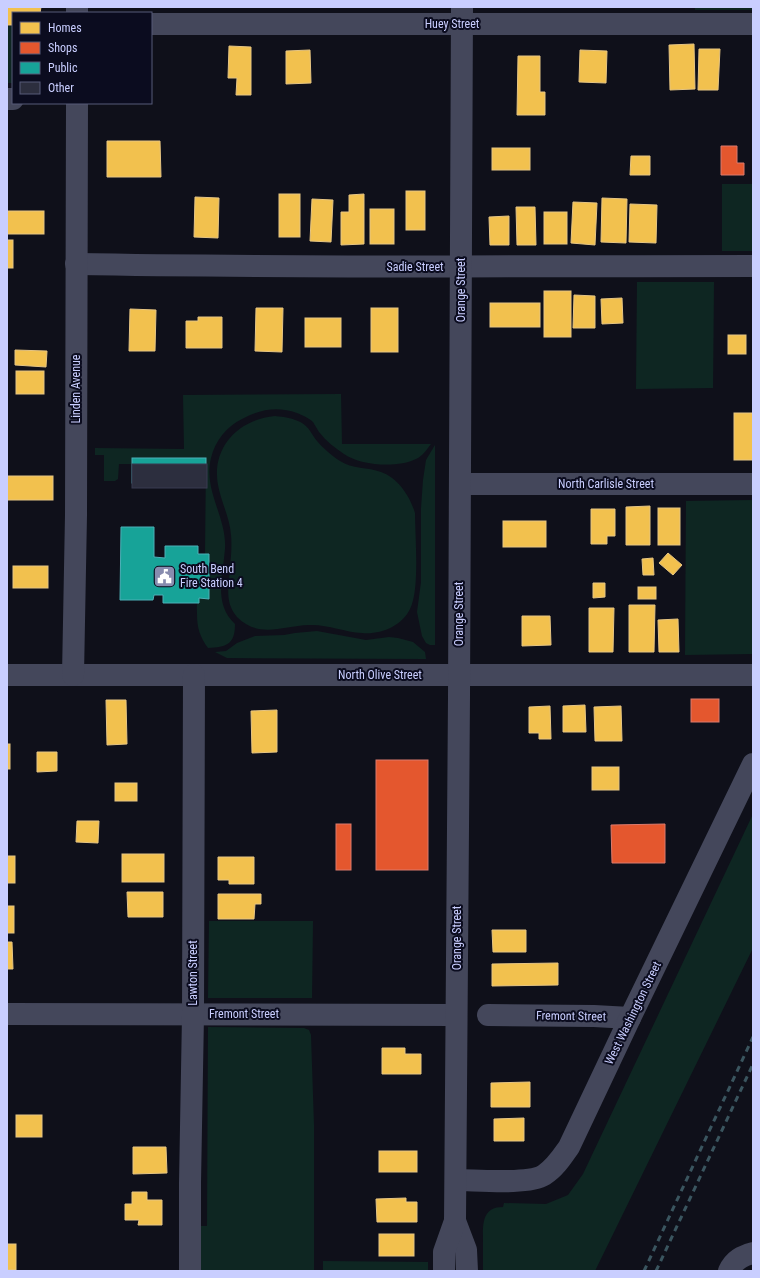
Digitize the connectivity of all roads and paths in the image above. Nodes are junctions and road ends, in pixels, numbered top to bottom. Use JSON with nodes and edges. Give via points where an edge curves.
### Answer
{"nodes":[{"id":1,"x":462,"y":16,"type":"edge"},
{"id":2,"x":152,"y":24,"type":"edge"},
{"id":3,"x":753,"y":24,"type":"edge"},
{"id":4,"x":77,"y":104,"type":"edge"},
{"id":5,"x":76,"y":264,"type":"junction"},
{"id":6,"x":753,"y":266,"type":"edge"},
{"id":7,"x":461,"y":267,"type":"junction"},
{"id":8,"x":460,"y":484,"type":"junction"},
{"id":9,"x":753,"y":484,"type":"edge"},
{"id":10,"x":7,"y":675,"type":"edge"},
{"id":11,"x":73,"y":675,"type":"junction"},
{"id":12,"x":194,"y":675,"type":"junction"},
{"id":13,"x":459,"y":675,"type":"junction"},
{"id":14,"x":753,"y":675,"type":"edge"},
{"id":15,"x":753,"y":764,"type":"edge"},
{"id":16,"x":7,"y":1014,"type":"edge"},
{"id":17,"x":193,"y":1014,"type":"junction"},
{"id":18,"x":456,"y":1015,"type":"junction"},
{"id":19,"x":488,"y":1015,"type":"dead end"},
{"id":20,"x":630,"y":1018,"type":"junction"},
{"id":21,"x":456,"y":1180,"type":"junction"},
{"id":22,"x":455,"y":1221,"type":"junction"},
{"id":23,"x":190,"y":1271,"type":"edge"},
{"id":24,"x":444,"y":1271,"type":"edge"},
{"id":25,"x":467,"y":1271,"type":"edge"}],
"edges":[{"from":1,"to":2,"type":"street","name":"Huey Street","via":[[363,23]]},
{"from":1,"to":3,"type":"street","name":"Huey Street"},
{"from":1,"to":7,"type":"street","name":"Orange Street"},
{"from":4,"to":5,"type":"street","name":"Linden Avenue"},
{"from":5,"to":7,"type":"street","name":"Sadie Street"},
{"from":5,"to":11,"type":"street","name":"Linden Avenue"},
{"from":6,"to":7,"type":"street","name":"Sadie Street"},
{"from":7,"to":8,"type":"street","name":"Orange Street"},
{"from":8,"to":9,"type":"street","name":"North Carlisle Street"},
{"from":8,"to":13,"type":"street","name":"Orange Street"},
{"from":10,"to":11,"type":"street","name":"North Olive Street"},
{"from":11,"to":12,"type":"street","name":"North Olive Street"},
{"from":12,"to":13,"type":"street","name":"North Olive Street"},
{"from":12,"to":17,"type":"street","name":"Lawton Street"},
{"from":13,"to":14,"type":"street","name":"North Olive Street"},
{"from":13,"to":18,"type":"street","name":"Orange Street"},
{"from":15,"to":20,"type":"street","name":"West Washington Street"},
{"from":16,"to":17,"type":"street","name":"Fremont Street"},
{"from":17,"to":18,"type":"street","name":"Fremont Street"},
{"from":17,"to":23,"type":"street","name":"Lawton Street"},
{"from":18,"to":21,"type":"street","name":"Orange Street"},
{"from":19,"to":20,"type":"street","name":"Fremont Street"},
{"from":20,"to":21,"type":"street","name":"West Washington Street","via":[[569,1147],[558,1163],[544,1175],[526,1181]]},
{"from":21,"to":22,"type":"street","name":"Orange Street"},
{"from":22,"to":24,"type":"street","name":"Orange Street","via":[[444,1252]]},
{"from":22,"to":25,"type":"street","name":"Orange Street","via":[[466,1250]]}]}
